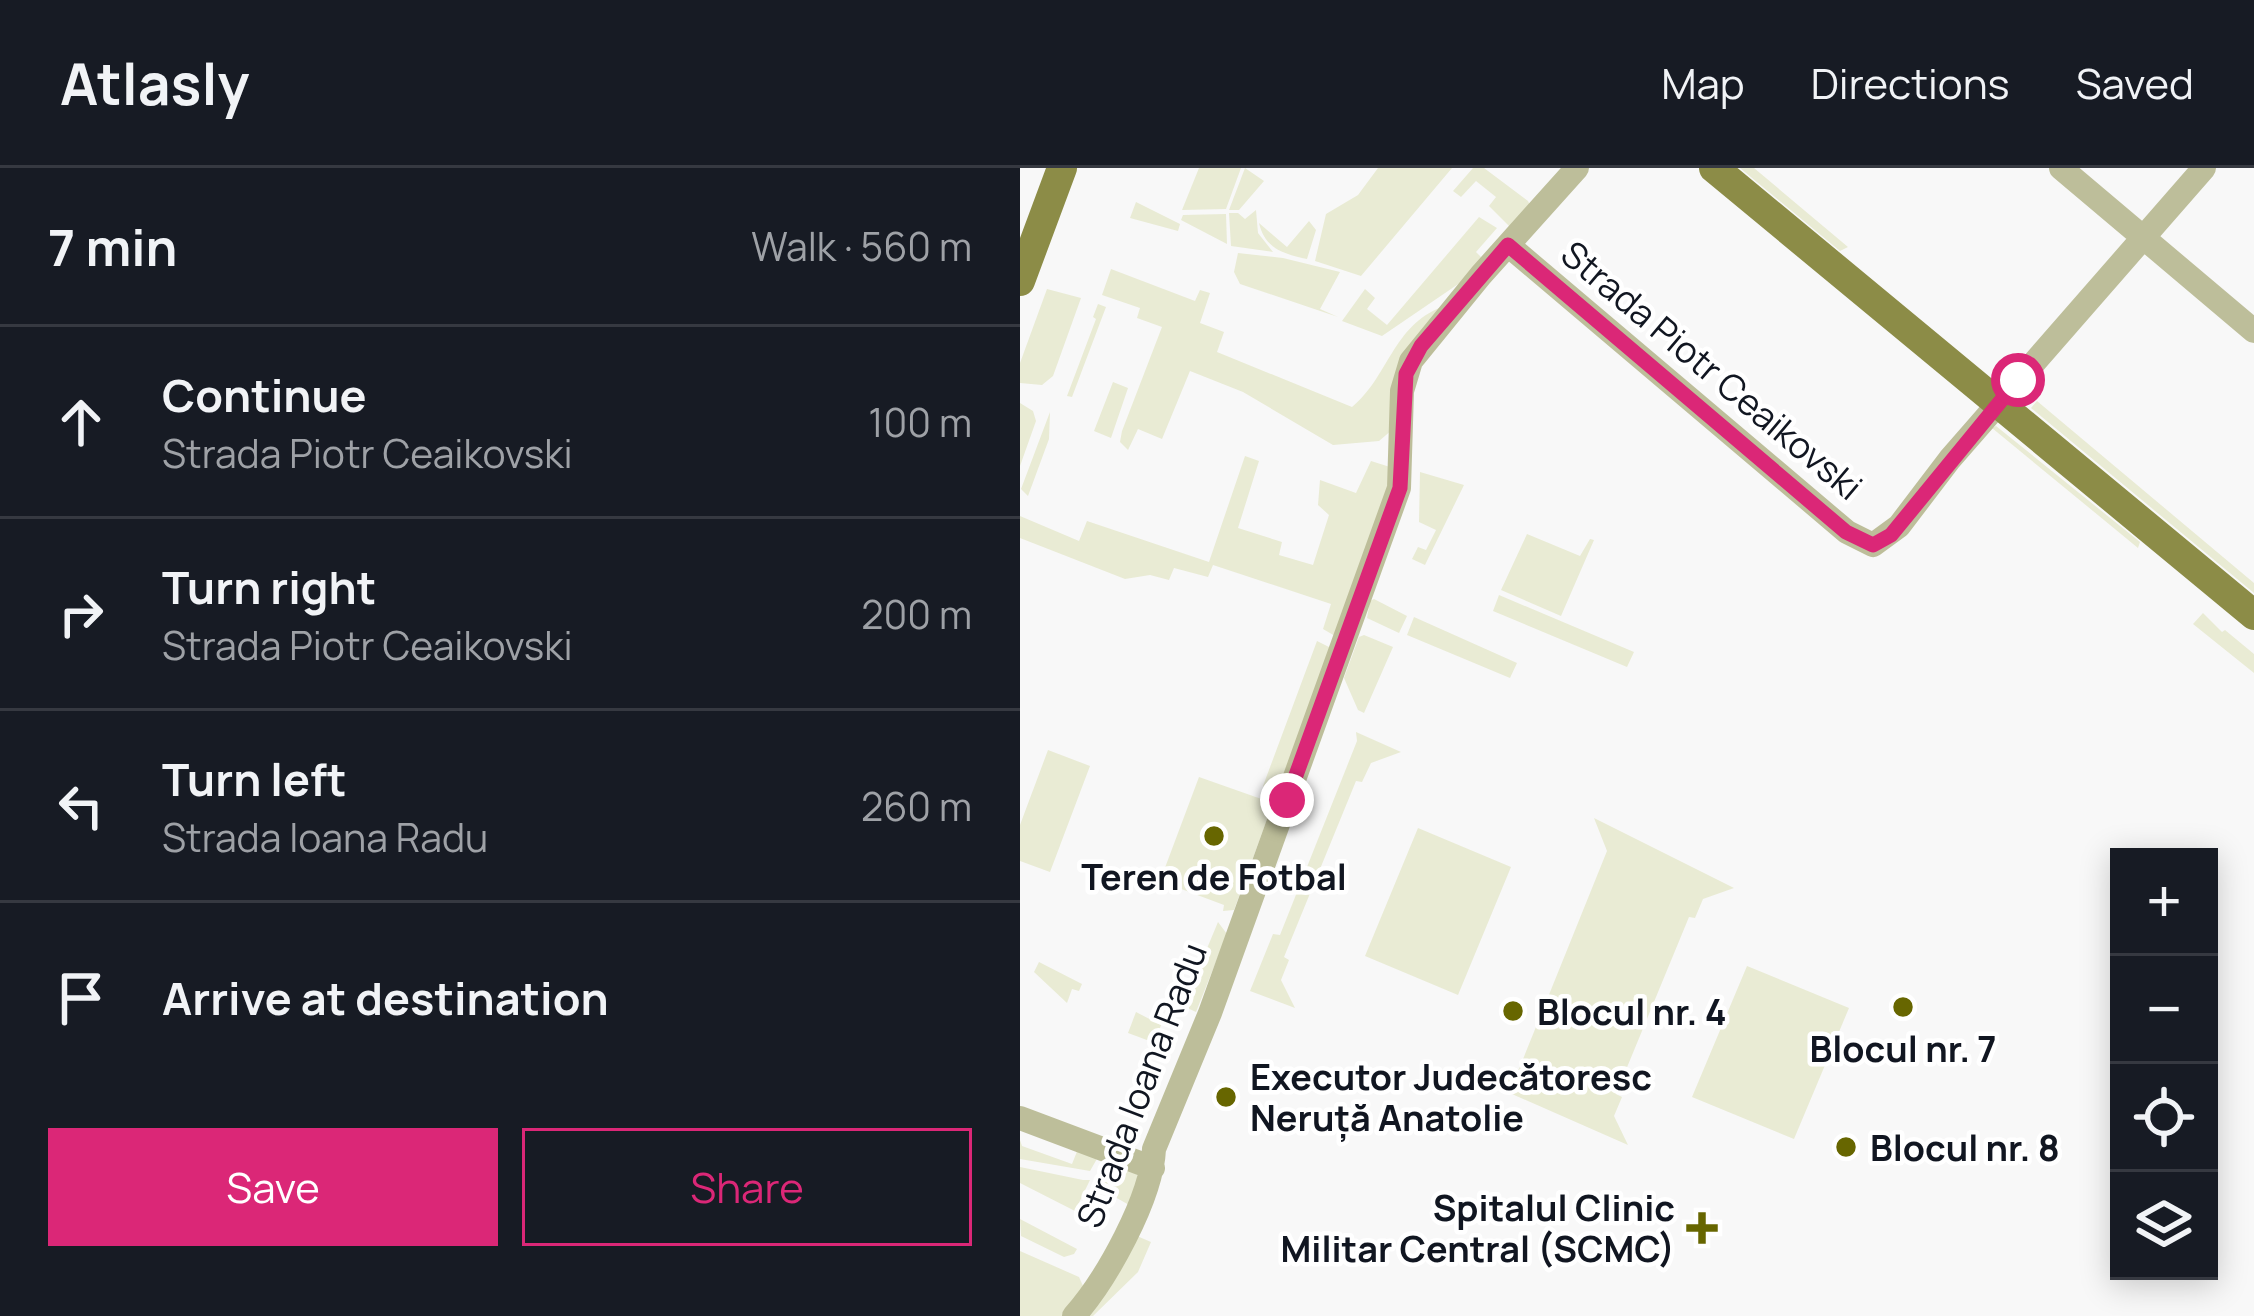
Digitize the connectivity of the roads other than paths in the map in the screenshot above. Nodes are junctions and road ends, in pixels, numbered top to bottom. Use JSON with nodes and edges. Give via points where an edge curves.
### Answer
{"nodes":[{"id":1,"x":1062,"y":168,"type":"edge"},
{"id":2,"x":1577,"y":168,"type":"edge"},
{"id":3,"x":1714,"y":168,"type":"edge"},
{"id":4,"x":2061,"y":168,"type":"edge"},
{"id":5,"x":2204,"y":168,"type":"edge"},
{"id":6,"x":2144,"y":236,"type":"junction"},
{"id":7,"x":1508,"y":245,"type":"junction"},
{"id":8,"x":1020,"y":280,"type":"edge"},
{"id":9,"x":2254,"y":331,"type":"edge"},
{"id":10,"x":1998,"y":403,"type":"junction"},
{"id":11,"x":2254,"y":615,"type":"edge"},
{"id":12,"x":1020,"y":1118,"type":"edge"},
{"id":13,"x":1153,"y":1168,"type":"junction"},
{"id":14,"x":1073,"y":1316,"type":"edge"}],
"edges":[{"from":1,"to":8,"type":"main road"},
{"from":2,"to":7,"type":"street","name":"Strada Ioana Radu"},
{"from":3,"to":10,"type":"main road"},
{"from":4,"to":6,"type":"street"},
{"from":5,"to":6,"type":"street","name":"Strada Piotr Ceaikovski"},
{"from":6,"to":9,"type":"street"},
{"from":6,"to":10,"type":"street","name":"Strada Piotr Ceaikovski"},
{"from":7,"to":10,"type":"street","name":"Strada Piotr Ceaikovski","via":[[1864,543],[1891,535]]},
{"from":7,"to":13,"type":"street","name":"Strada Ioana Radu","via":[[1406,374],[1400,488]]},
{"from":10,"to":11,"type":"main road"},
{"from":12,"to":13,"type":"street"},
{"from":13,"to":14,"type":"street","name":"Strada Ioana Radu","via":[[1103,1275]]}]}
